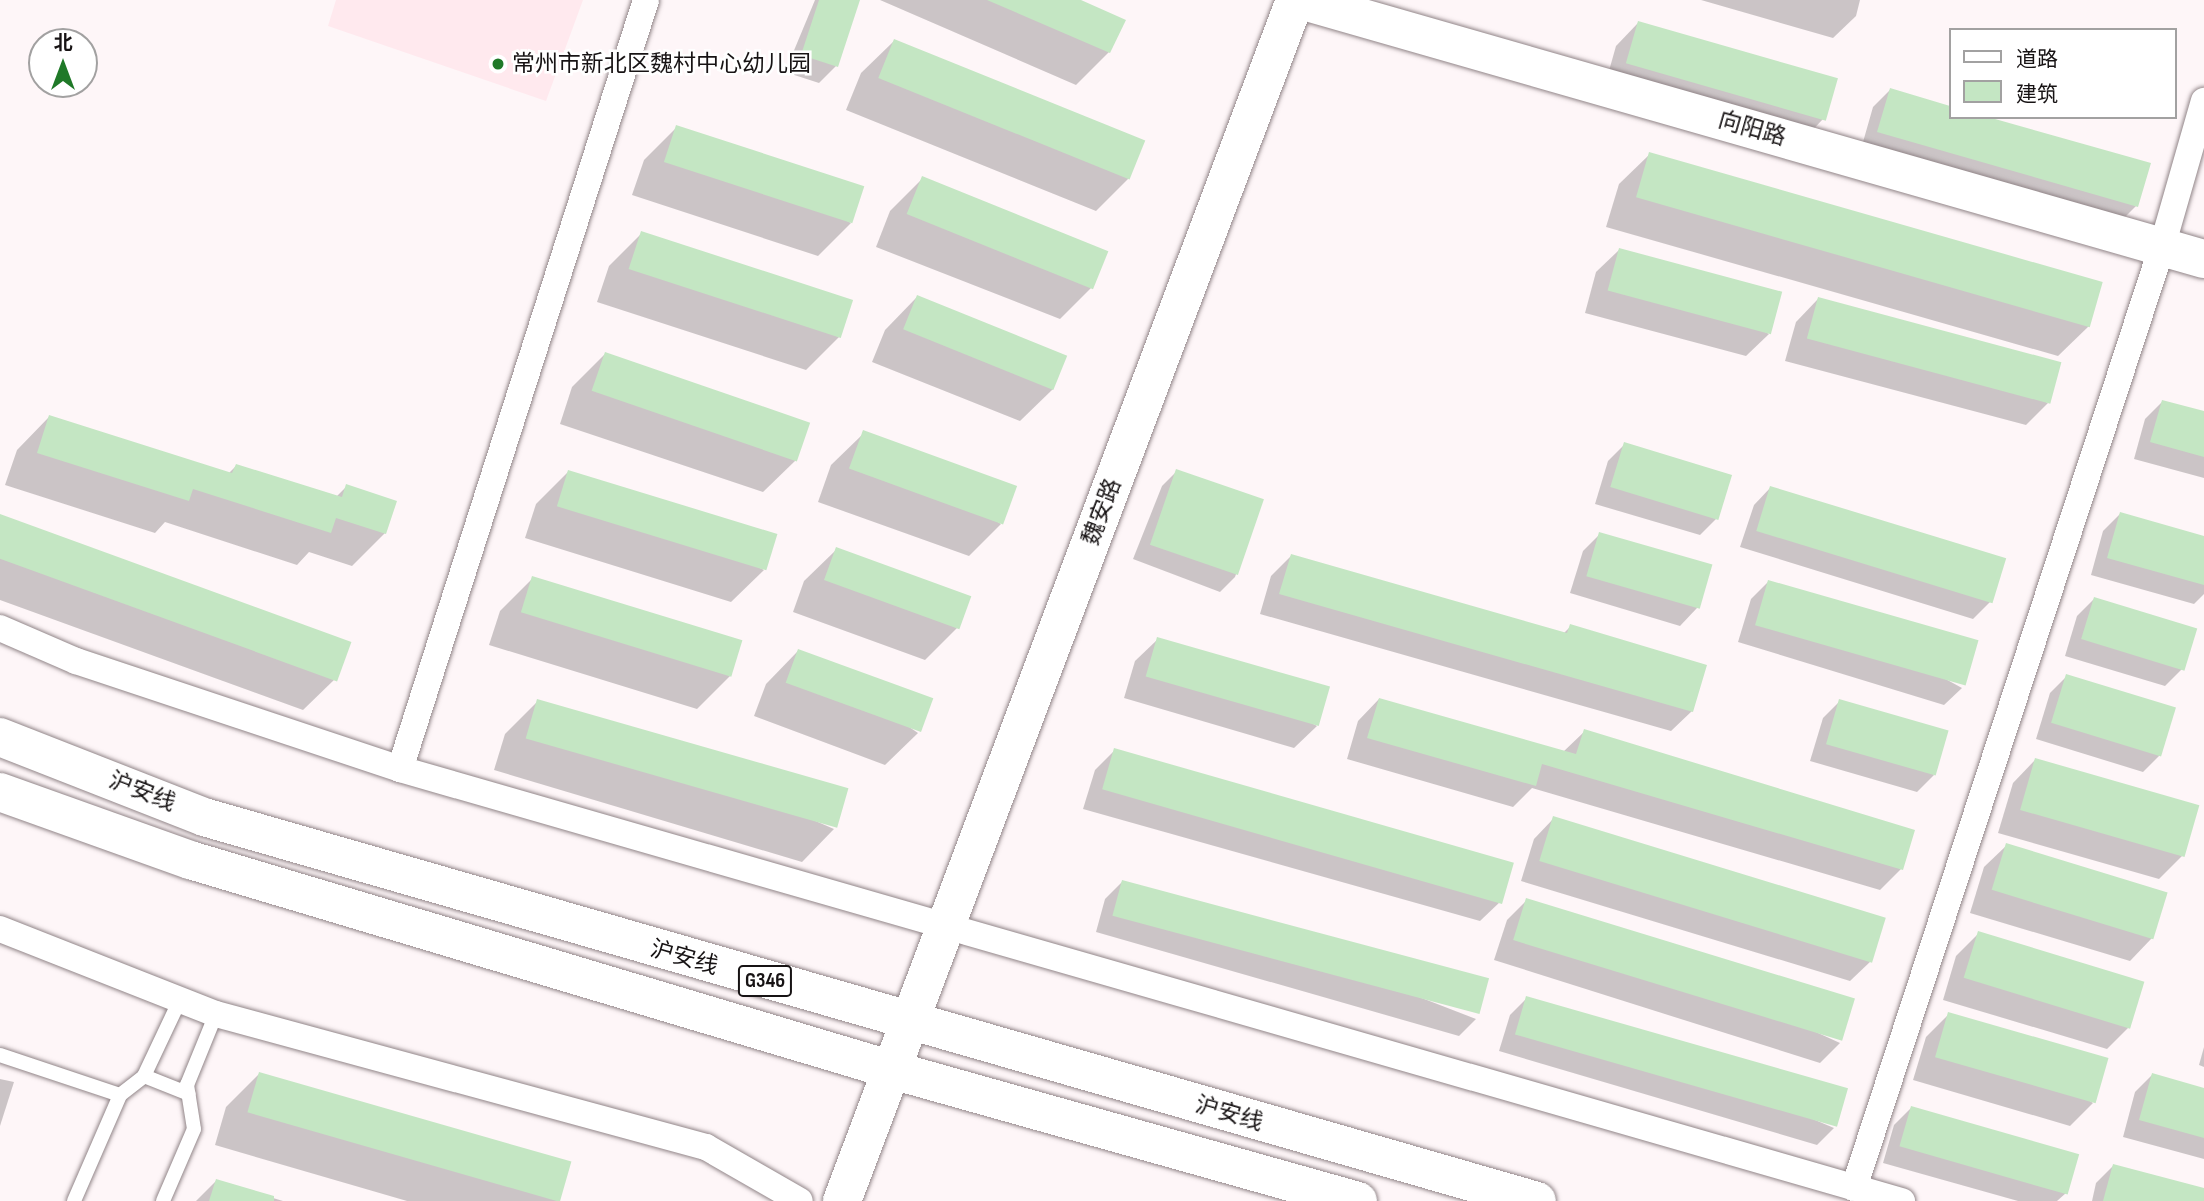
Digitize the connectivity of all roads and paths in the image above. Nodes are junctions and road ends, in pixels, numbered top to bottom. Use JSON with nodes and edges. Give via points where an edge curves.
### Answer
{"nodes":[{"id":1,"x":646,"y":0,"type":"edge"},
{"id":2,"x":1297,"y":0,"type":"edge"},
{"id":3,"x":2204,"y":101,"type":"edge"},
{"id":4,"x":2162,"y":247,"type":"junction"},
{"id":5,"x":2204,"y":259,"type":"edge"},
{"id":6,"x":0,"y":628,"type":"edge"},
{"id":7,"x":0,"y":737,"type":"edge"},
{"id":8,"x":400,"y":769,"type":"junction"},
{"id":9,"x":0,"y":792,"type":"edge"},
{"id":10,"x":946,"y":928,"type":"junction"},
{"id":11,"x":0,"y":929,"type":"edge"},
{"id":12,"x":178,"y":1002,"type":"junction"},
{"id":13,"x":216,"y":1014,"type":"junction"},
{"id":14,"x":909,"y":1024,"type":"junction"},
{"id":15,"x":0,"y":1055,"type":"edge"},
{"id":16,"x":892,"y":1070,"type":"junction"},
{"id":17,"x":144,"y":1076,"type":"junction"},
{"id":18,"x":189,"y":1094,"type":"junction"},
{"id":19,"x":120,"y":1096,"type":"junction"},
{"id":20,"x":1854,"y":1188,"type":"junction"},
{"id":21,"x":74,"y":1201,"type":"edge"},
{"id":22,"x":163,"y":1201,"type":"edge"},
{"id":23,"x":800,"y":1201,"type":"edge"},
{"id":24,"x":842,"y":1201,"type":"edge"},
{"id":25,"x":1358,"y":1201,"type":"edge"},
{"id":26,"x":1537,"y":1201,"type":"edge"},
{"id":27,"x":1902,"y":1201,"type":"edge"}],
"edges":[{"from":1,"to":8,"type":"street"},
{"from":2,"to":4,"type":"main road","name":"向阳路"},
{"from":2,"to":10,"type":"main road","name":"魏安路"},
{"from":3,"to":4,"type":"street"},
{"from":4,"to":5,"type":"main road","name":"向阳路"},
{"from":4,"to":20,"type":"street"},
{"from":6,"to":8,"type":"street","via":[[75,661]]},
{"from":7,"to":14,"type":"main road","name":"沪安线","number":"G346","via":[[204,817]]},
{"from":8,"to":10,"type":"street"},
{"from":9,"to":16,"type":"main road","name":"沪安线","number":"G346","via":[[190,860]]},
{"from":10,"to":14,"type":"main road","name":"魏安路"},
{"from":10,"to":20,"type":"street"},
{"from":11,"to":12,"type":"street"},
{"from":12,"to":13,"type":"street"},
{"from":12,"to":17,"type":"lane"},
{"from":13,"to":18,"type":"lane"},
{"from":13,"to":23,"type":"street","via":[[706,1147]]},
{"from":14,"to":16,"type":"main road","name":"魏安路"},
{"from":14,"to":26,"type":"main road","name":"沪安线","number":"G346"},
{"from":15,"to":19,"type":"lane"},
{"from":16,"to":24,"type":"main road","name":"魏安路"},
{"from":16,"to":25,"type":"main road","name":"沪安线","number":"G346"},
{"from":17,"to":18,"type":"lane"},
{"from":17,"to":19,"type":"lane"},
{"from":18,"to":22,"type":"lane","via":[[194,1129]]},
{"from":19,"to":21,"type":"lane"},
{"from":20,"to":27,"type":"street"}]}
